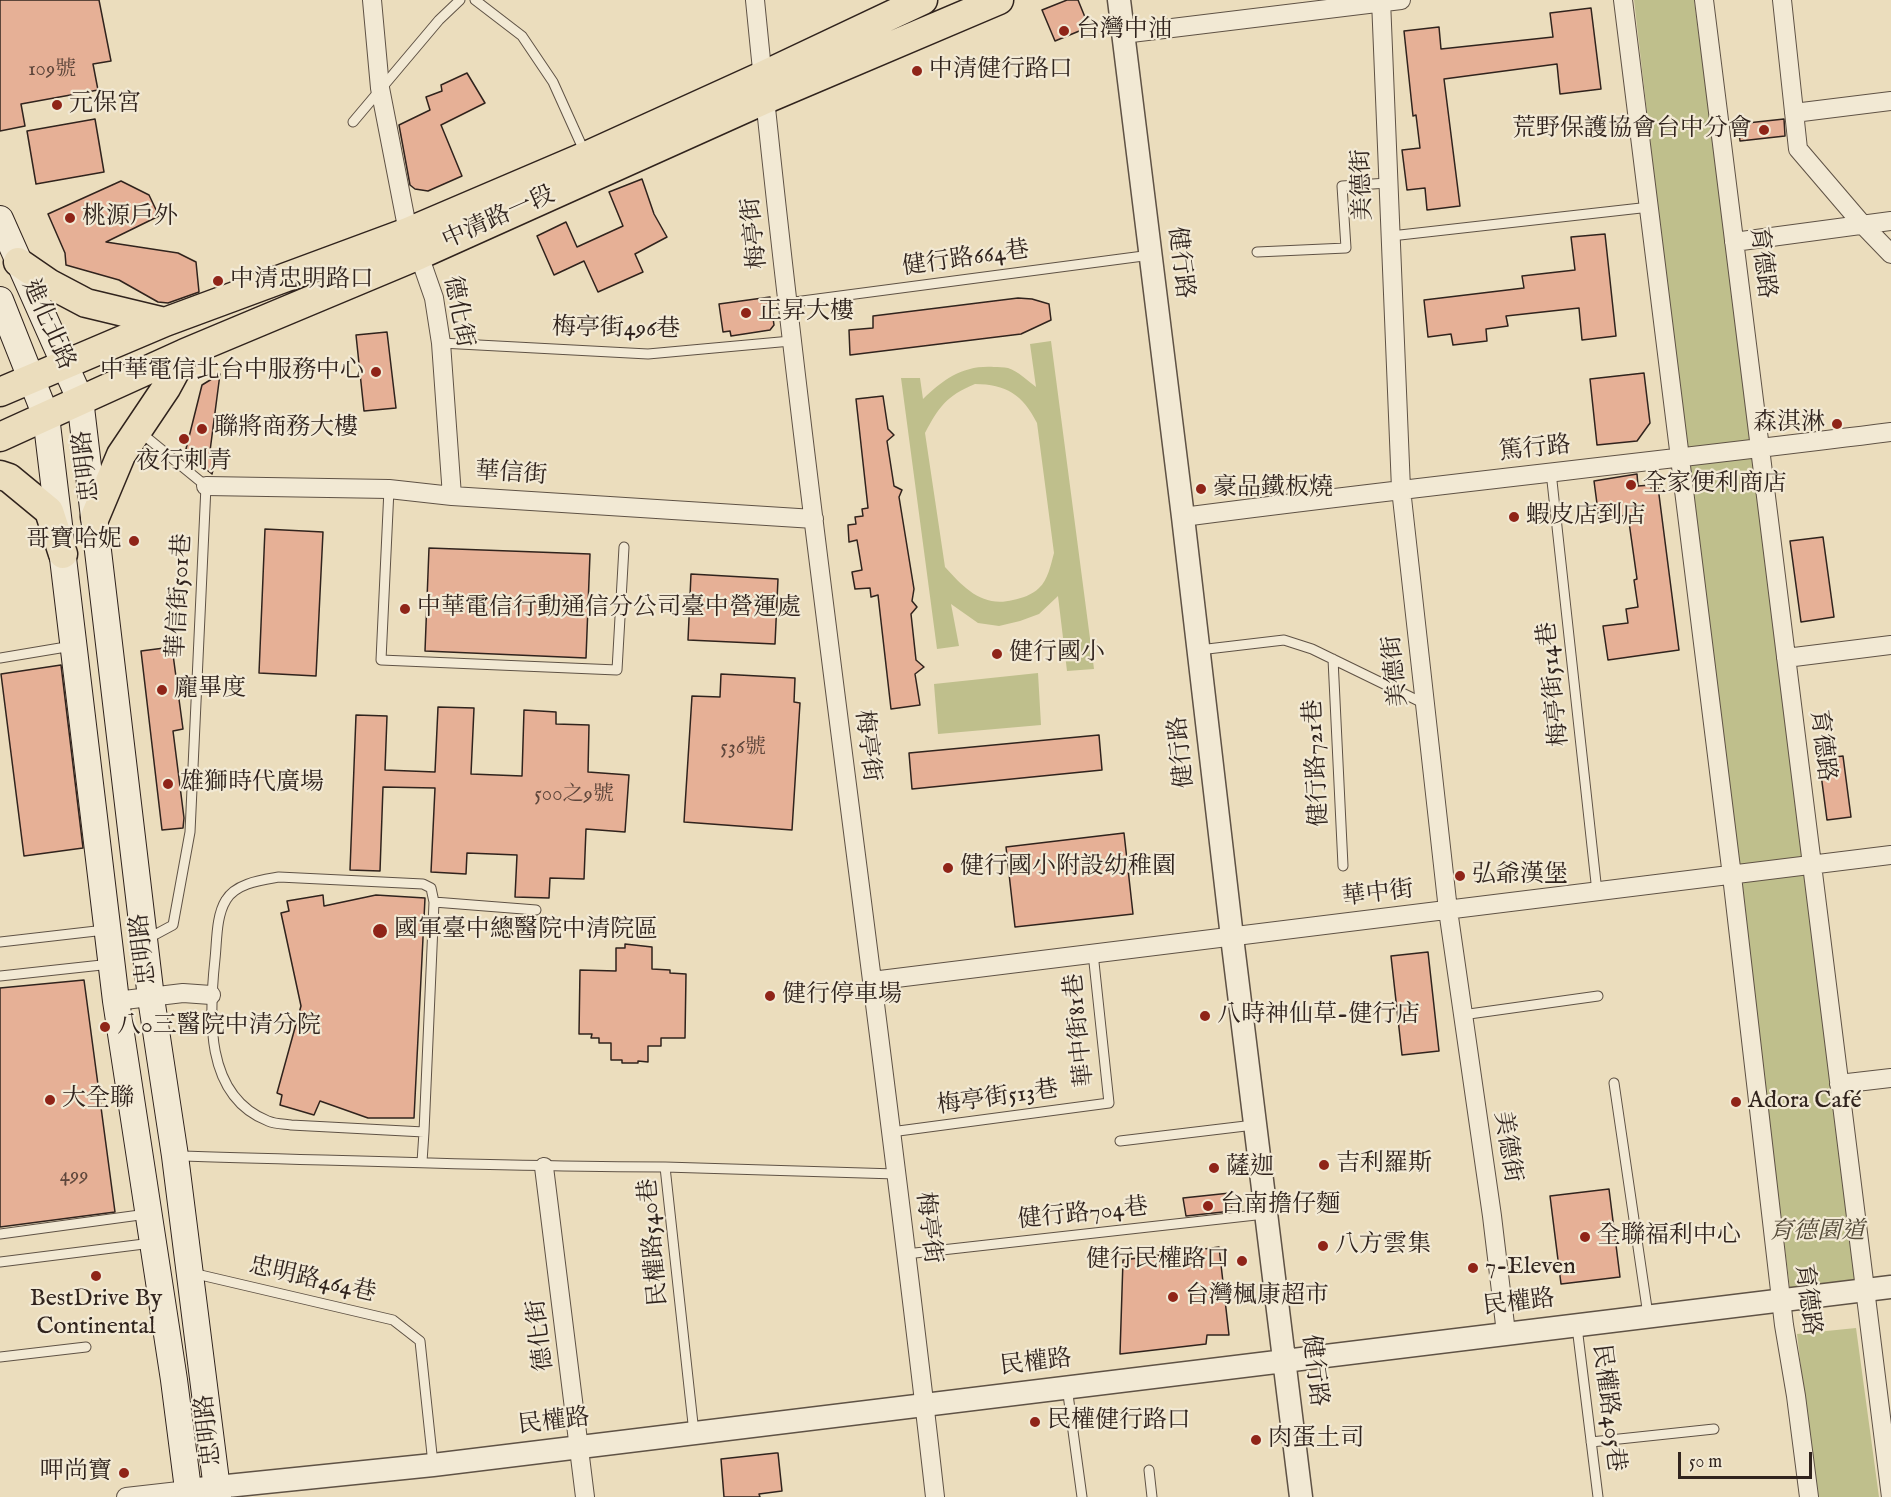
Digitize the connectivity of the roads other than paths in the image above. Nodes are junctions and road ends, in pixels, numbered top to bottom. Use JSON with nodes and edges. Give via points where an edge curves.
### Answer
{"nodes":[{"id":1,"x":372,"y":0,"type":"edge"},
{"id":2,"x":460,"y":0,"type":"edge"},
{"id":3,"x":475,"y":0,"type":"edge"},
{"id":4,"x":755,"y":0,"type":"edge"},
{"id":5,"x":923,"y":0,"type":"edge"},
{"id":6,"x":999,"y":0,"type":"edge"},
{"id":7,"x":1119,"y":0,"type":"edge"},
{"id":8,"x":1401,"y":0,"type":"edge"},
{"id":9,"x":1623,"y":0,"type":"edge"},
{"id":10,"x":1704,"y":0,"type":"edge"},
{"id":11,"x":1782,"y":0,"type":"edge"},
{"id":12,"x":1381,"y":1,"type":"edge"},
{"id":13,"x":1123,"y":34,"type":"junction"},
{"id":14,"x":381,"y":88,"type":"junction"},
{"id":15,"x":764,"y":88,"type":"junction"},
{"id":16,"x":1891,"y":101,"type":"edge"},
{"id":17,"x":1794,"y":113,"type":"junction"},
{"id":18,"x":353,"y":122,"type":"dead end"},
{"id":19,"x":586,"y":156,"type":"junction"},
{"id":20,"x":1388,"y":183,"type":"junction"},
{"id":21,"x":1650,"y":207,"type":"junction"},
{"id":22,"x":0,"y":219,"type":"edge"},
{"id":23,"x":1891,"y":221,"type":"edge"},
{"id":24,"x":1863,"y":225,"type":"junction"},
{"id":25,"x":1391,"y":236,"type":"junction"},
{"id":26,"x":1734,"y":242,"type":"junction"},
{"id":27,"x":414,"y":243,"type":"junction"},
{"id":28,"x":1257,"y":252,"type":"dead end"},
{"id":29,"x":1891,"y":254,"type":"edge"},
{"id":30,"x":1151,"y":255,"type":"junction"},
{"id":31,"x":18,"y":262,"type":"junction"},
{"id":32,"x":0,"y":300,"type":"edge"},
{"id":33,"x":787,"y":303,"type":"junction"},
{"id":34,"x":165,"y":322,"type":"junction"},
{"id":35,"x":791,"y":341,"type":"junction"},
{"id":36,"x":441,"y":343,"type":"junction"},
{"id":37,"x":184,"y":353,"type":"junction"},
{"id":38,"x":65,"y":363,"type":"junction"},
{"id":39,"x":31,"y":379,"type":"junction"},
{"id":40,"x":0,"y":392,"type":"edge"},
{"id":41,"x":80,"y":399,"type":"junction"},
{"id":42,"x":46,"y":416,"type":"junction"},
{"id":43,"x":137,"y":430,"type":"junction"},
{"id":44,"x":1891,"y":432,"type":"edge"},
{"id":45,"x":0,"y":437,"type":"edge"},
{"id":46,"x":1760,"y":448,"type":"junction"},
{"id":47,"x":1680,"y":458,"type":"junction"},
{"id":48,"x":1551,"y":472,"type":"junction"},
{"id":49,"x":0,"y":475,"type":"edge"},
{"id":50,"x":206,"y":486,"type":"junction"},
{"id":51,"x":389,"y":489,"type":"junction"},
{"id":52,"x":1401,"y":489,"type":"junction"},
{"id":53,"x":453,"y":495,"type":"junction"},
{"id":54,"x":94,"y":517,"type":"junction"},
{"id":55,"x":1183,"y":517,"type":"junction"},
{"id":56,"x":814,"y":519,"type":"junction"},
{"id":57,"x":624,"y":547,"type":"dead end"},
{"id":58,"x":63,"y":554,"type":"junction"},
{"id":59,"x":1891,"y":645,"type":"edge"},
{"id":60,"x":74,"y":646,"type":"junction"},
{"id":61,"x":1199,"y":650,"type":"junction"},
{"id":62,"x":0,"y":658,"type":"edge"},
{"id":63,"x":1786,"y":658,"type":"junction"},
{"id":64,"x":1333,"y":659,"type":"junction"},
{"id":65,"x":1425,"y":705,"type":"junction"},
{"id":66,"x":1891,"y":855,"type":"edge"},
{"id":67,"x":1343,"y":866,"type":"dead end"},
{"id":68,"x":1812,"y":866,"type":"junction"},
{"id":69,"x":1732,"y":876,"type":"junction"},
{"id":70,"x":1597,"y":892,"type":"junction"},
{"id":71,"x":434,"y":902,"type":"junction"},
{"id":72,"x":536,"y":910,"type":"dead end"},
{"id":73,"x":1448,"y":910,"type":"junction"},
{"id":74,"x":107,"y":929,"type":"junction"},
{"id":75,"x":1232,"y":937,"type":"junction"},
{"id":76,"x":145,"y":940,"type":"junction"},
{"id":77,"x":0,"y":942,"type":"edge"},
{"id":78,"x":1093,"y":953,"type":"junction"},
{"id":79,"x":111,"y":964,"type":"junction"},
{"id":80,"x":0,"y":976,"type":"edge"},
{"id":81,"x":872,"y":981,"type":"junction"},
{"id":82,"x":211,"y":994,"type":"junction"},
{"id":83,"x":1598,"y":996,"type":"dead end"},
{"id":84,"x":151,"y":998,"type":"junction"},
{"id":85,"x":116,"y":1001,"type":"junction"},
{"id":86,"x":1462,"y":1015,"type":"junction"},
{"id":87,"x":1891,"y":1078,"type":"edge"},
{"id":88,"x":1614,"y":1083,"type":"dead end"},
{"id":89,"x":1839,"y":1084,"type":"junction"},
{"id":90,"x":1109,"y":1103,"type":"joint"},
{"id":91,"x":1254,"y":1125,"type":"junction"},
{"id":92,"x":424,"y":1132,"type":"junction"},
{"id":93,"x":891,"y":1132,"type":"junction"},
{"id":94,"x":1120,"y":1141,"type":"dead end"},
{"id":95,"x":175,"y":1156,"type":"junction"},
{"id":96,"x":422,"y":1162,"type":"junction"},
{"id":97,"x":544,"y":1167,"type":"junction"},
{"id":98,"x":665,"y":1167,"type":"junction"},
{"id":99,"x":896,"y":1174,"type":"junction"},
{"id":100,"x":149,"y":1214,"type":"junction"},
{"id":101,"x":1265,"y":1214,"type":"junction"},
{"id":102,"x":0,"y":1234,"type":"edge"},
{"id":103,"x":153,"y":1243,"type":"junction"},
{"id":104,"x":906,"y":1254,"type":"junction"},
{"id":105,"x":0,"y":1262,"type":"edge"},
{"id":106,"x":190,"y":1272,"type":"junction"},
{"id":107,"x":1891,"y":1287,"type":"edge"},
{"id":108,"x":1864,"y":1290,"type":"junction"},
{"id":109,"x":1781,"y":1299,"type":"junction"},
{"id":110,"x":1648,"y":1316,"type":"junction"},
{"id":111,"x":1576,"y":1324,"type":"junction"},
{"id":112,"x":1506,"y":1333,"type":"junction"},
{"id":113,"x":86,"y":1347,"type":"dead end"},
{"id":114,"x":0,"y":1358,"type":"edge"},
{"id":115,"x":1285,"y":1360,"type":"junction"},
{"id":116,"x":1067,"y":1387,"type":"junction"},
{"id":117,"x":924,"y":1405,"type":"junction"},
{"id":118,"x":1714,"y":1429,"type":"dead end"},
{"id":119,"x":694,"y":1433,"type":"junction"},
{"id":120,"x":1592,"y":1442,"type":"junction"},
{"id":121,"x":579,"y":1447,"type":"junction"},
{"id":122,"x":433,"y":1465,"type":"junction"},
{"id":123,"x":1149,"y":1470,"type":"dead end"},
{"id":124,"x":217,"y":1492,"type":"edge"},
{"id":125,"x":188,"y":1494,"type":"edge"},
{"id":126,"x":126,"y":1497,"type":"edge"},
{"id":127,"x":585,"y":1497,"type":"edge"},
{"id":128,"x":935,"y":1497,"type":"edge"},
{"id":129,"x":1082,"y":1497,"type":"edge"},
{"id":130,"x":1152,"y":1497,"type":"edge"},
{"id":131,"x":1301,"y":1497,"type":"edge"},
{"id":132,"x":1598,"y":1497,"type":"edge"},
{"id":133,"x":1809,"y":1497,"type":"edge"},
{"id":134,"x":1891,"y":1497,"type":"edge"}],
"edges":[{"from":1,"to":14,"type":"street","name":"德化街"},
{"from":2,"to":14,"type":"lane"},
{"from":3,"to":19,"type":"lane","via":[[522,36],[553,82]]},
{"from":4,"to":15,"type":"street","name":"梅亭街"},
{"from":5,"to":15,"type":"main road","name":"中清路一段"},
{"from":6,"to":15,"type":"main road","name":"中清路一段"},
{"from":7,"to":13,"type":"street","name":"健行路"},
{"from":8,"to":12,"type":"street"},
{"from":9,"to":21,"type":"street","name":"育德路"},
{"from":10,"to":26,"type":"street","name":"育德路"},
{"from":11,"to":17,"type":"street"},
{"from":12,"to":13,"type":"street"},
{"from":12,"to":20,"type":"street","name":"美德街"},
{"from":13,"to":30,"type":"street","name":"健行路"},
{"from":14,"to":18,"type":"lane"},
{"from":14,"to":27,"type":"street","name":"德化街"},
{"from":15,"to":19,"type":"main road","name":"中清路一段"},
{"from":15,"to":27,"type":"main road","name":"中清路一段"},
{"from":15,"to":33,"type":"street","name":"梅亭街"},
{"from":16,"to":17,"type":"street"},
{"from":17,"to":24,"type":"street","via":[[1798,149]]},
{"from":19,"to":27,"type":"main road","name":"中清路一段"},
{"from":20,"to":25,"type":"street","name":"美德街"},
{"from":20,"to":28,"type":"lane","via":[[1342,186],[1346,248]]},
{"from":21,"to":25,"type":"lane"},
{"from":21,"to":47,"type":"street","name":"育德路"},
{"from":22,"to":31,"type":"main road","name":"進化北路"},
{"from":23,"to":24,"type":"street"},
{"from":24,"to":26,"type":"street"},
{"from":24,"to":29,"type":"street"},
{"from":25,"to":52,"type":"street","name":"美德街"},
{"from":26,"to":46,"type":"street","name":"育德路"},
{"from":27,"to":34,"type":"main road","name":"中清路一段"},
{"from":27,"to":36,"type":"street","name":"德化街","via":[[435,298]]},
{"from":27,"to":37,"type":"main road","name":"中清路一段"},
{"from":30,"to":33,"type":"lane","name":"健行路664巷"},
{"from":30,"to":55,"type":"street","name":"健行路"},
{"from":31,"to":34,"type":"main road","via":[[86,303]]},
{"from":31,"to":38,"type":"main road","name":"進化北路"},
{"from":32,"to":39,"type":"main road","name":"進化北路"},
{"from":33,"to":35,"type":"street","name":"梅亭街"},
{"from":34,"to":38,"type":"main road","name":"中清路一段"},
{"from":35,"to":36,"type":"lane","name":"梅亭街496巷","via":[[648,354]]},
{"from":35,"to":56,"type":"street","name":"梅亭街"},
{"from":36,"to":53,"type":"street","name":"德化街"},
{"from":37,"to":41,"type":"main road","name":"中清路一段"},
{"from":37,"to":43,"type":"main road"},
{"from":38,"to":39,"type":"main road","name":"中清路一段"},
{"from":38,"to":41,"type":"main road","name":"進化北路"},
{"from":39,"to":40,"type":"main road","name":"中清路一段"},
{"from":39,"to":42,"type":"main road","name":"進化北路"},
{"from":41,"to":42,"type":"main road","name":"中清路一段"},
{"from":41,"to":54,"type":"main road","name":"忠明路"},
{"from":42,"to":45,"type":"main road","name":"中清路一段"},
{"from":42,"to":58,"type":"main road","name":"忠明路"},
{"from":43,"to":50,"type":"lane"},
{"from":43,"to":54,"type":"main road","via":[[121,455]]},
{"from":44,"to":46,"type":"street","name":"篤行路"},
{"from":46,"to":47,"type":"street","name":"篤行路"},
{"from":46,"to":63,"type":"street","name":"育德路"},
{"from":47,"to":48,"type":"street","name":"篤行路"},
{"from":47,"to":69,"type":"street","name":"育德路"},
{"from":48,"to":52,"type":"street","name":"篤行路"},
{"from":48,"to":70,"type":"lane","name":"梅亭街514巷"},
{"from":49,"to":58,"type":"main road","via":[[49,511]]},
{"from":50,"to":51,"type":"street","name":"華信街"},
{"from":50,"to":76,"type":"lane","name":"華信街501巷","via":[[190,832],[173,925]]},
{"from":51,"to":53,"type":"street","name":"華信街"},
{"from":51,"to":57,"type":"lane","via":[[381,660],[617,670]]},
{"from":52,"to":55,"type":"street","name":"篤行路"},
{"from":52,"to":65,"type":"street","name":"美德街"},
{"from":53,"to":56,"type":"street","name":"華信街"},
{"from":54,"to":76,"type":"main road","name":"忠明路"},
{"from":55,"to":61,"type":"street","name":"健行路"},
{"from":56,"to":81,"type":"street","name":"梅亭街"},
{"from":58,"to":60,"type":"main road","name":"忠明路"},
{"from":59,"to":63,"type":"street"},
{"from":60,"to":62,"type":"lane"},
{"from":60,"to":74,"type":"main road","name":"忠明路"},
{"from":61,"to":64,"type":"lane","via":[[1284,640]]},
{"from":61,"to":75,"type":"street","name":"健行路"},
{"from":63,"to":68,"type":"street","name":"育德路"},
{"from":64,"to":65,"type":"lane"},
{"from":64,"to":67,"type":"lane","name":"健行路721巷"},
{"from":65,"to":73,"type":"street","name":"美德街"},
{"from":66,"to":68,"type":"street","name":"華中街"},
{"from":68,"to":69,"type":"street","name":"華中街"},
{"from":68,"to":89,"type":"street","name":"育德路"},
{"from":69,"to":70,"type":"street","name":"華中街"},
{"from":69,"to":109,"type":"street","name":"育德路"},
{"from":70,"to":73,"type":"street","name":"華中街"},
{"from":71,"to":72,"type":"lane"},
{"from":71,"to":82,"type":"lane","via":[[431,888],[423,884],[257,880],[226,899],[220,917]]},
{"from":71,"to":92,"type":"lane"},
{"from":73,"to":75,"type":"street","name":"華中街"},
{"from":73,"to":86,"type":"street","name":"美德街"},
{"from":74,"to":77,"type":"lane"},
{"from":74,"to":79,"type":"main road","name":"忠明路"},
{"from":75,"to":78,"type":"street","name":"華中街"},
{"from":75,"to":91,"type":"street","name":"健行路"},
{"from":76,"to":84,"type":"main road","name":"忠明路"},
{"from":78,"to":81,"type":"street","name":"華中街"},
{"from":78,"to":90,"type":"lane","name":"華中街81巷"},
{"from":79,"to":80,"type":"lane"},
{"from":79,"to":85,"type":"main road","name":"忠明路"},
{"from":81,"to":93,"type":"street","name":"梅亭街"},
{"from":82,"to":84,"type":"street"},
{"from":82,"to":92,"type":"lane","via":[[212,1045],[220,1070],[231,1091],[250,1112],[270,1122],[291,1125]]},
{"from":83,"to":86,"type":"lane"},
{"from":84,"to":85,"type":"street"},
{"from":84,"to":95,"type":"main road","name":"忠明路"},
{"from":85,"to":100,"type":"main road","name":"忠明路"},
{"from":86,"to":112,"type":"street","name":"美德街"},
{"from":87,"to":89,"type":"street"},
{"from":88,"to":110,"type":"lane"},
{"from":89,"to":108,"type":"street","name":"育德路"},
{"from":90,"to":93,"type":"lane","name":"梅亭街513巷"},
{"from":91,"to":94,"type":"lane"},
{"from":91,"to":101,"type":"street","name":"健行路"},
{"from":92,"to":96,"type":"lane"},
{"from":93,"to":99,"type":"street","name":"梅亭街"},
{"from":95,"to":96,"type":"lane"},
{"from":95,"to":106,"type":"main road","name":"忠明路"},
{"from":96,"to":97,"type":"lane"},
{"from":97,"to":98,"type":"lane"},
{"from":97,"to":121,"type":"street","name":"德化街"},
{"from":98,"to":99,"type":"lane","name":"民權路540巷"},
{"from":98,"to":119,"type":"lane","name":"民權路540巷"},
{"from":99,"to":104,"type":"street","name":"梅亭街"},
{"from":100,"to":102,"type":"lane"},
{"from":100,"to":103,"type":"main road","name":"忠明路"},
{"from":101,"to":104,"type":"lane","name":"健行路704巷"},
{"from":101,"to":115,"type":"street","name":"健行路"},
{"from":103,"to":105,"type":"lane"},
{"from":103,"to":125,"type":"main road","name":"忠明路"},
{"from":104,"to":117,"type":"street","name":"梅亭街"},
{"from":106,"to":122,"type":"lane","name":"忠明路464巷","via":[[393,1320],[420,1341]]},
{"from":106,"to":124,"type":"main road","name":"忠明路"},
{"from":107,"to":108,"type":"street","name":"民權路"},
{"from":108,"to":109,"type":"street","name":"民權路"},
{"from":108,"to":134,"type":"street","name":"育德路"},
{"from":109,"to":110,"type":"street","name":"民權路"},
{"from":109,"to":133,"type":"street","name":"育德路"},
{"from":110,"to":111,"type":"street","name":"民權路"},
{"from":111,"to":112,"type":"street","name":"民權路"},
{"from":111,"to":120,"type":"lane","name":"民權路405巷"},
{"from":112,"to":115,"type":"street","name":"民權路"},
{"from":113,"to":114,"type":"lane"},
{"from":115,"to":116,"type":"street","name":"民權路"},
{"from":115,"to":131,"type":"street","name":"健行路"},
{"from":116,"to":117,"type":"street","name":"民權路"},
{"from":116,"to":129,"type":"lane"},
{"from":117,"to":119,"type":"street","name":"民權路"},
{"from":117,"to":128,"type":"street","name":"梅亭街"},
{"from":118,"to":120,"type":"lane"},
{"from":119,"to":121,"type":"street","name":"民權路"},
{"from":120,"to":132,"type":"lane","name":"民權路405巷"},
{"from":121,"to":122,"type":"street","name":"民權路"},
{"from":121,"to":127,"type":"street","name":"德化街"},
{"from":122,"to":124,"type":"street","name":"民權路"},
{"from":123,"to":130,"type":"lane"},
{"from":124,"to":125,"type":"street","name":"民權路"},
{"from":125,"to":126,"type":"street"}]}
